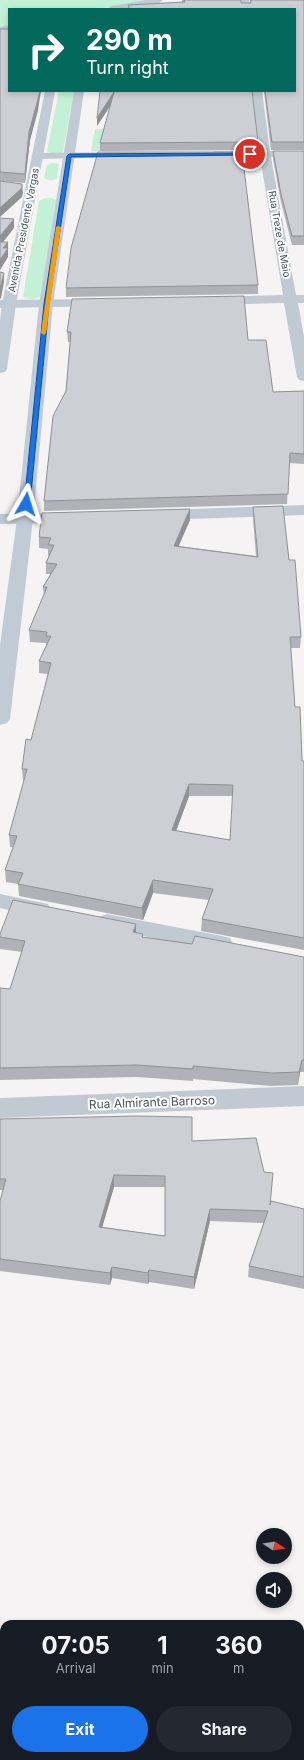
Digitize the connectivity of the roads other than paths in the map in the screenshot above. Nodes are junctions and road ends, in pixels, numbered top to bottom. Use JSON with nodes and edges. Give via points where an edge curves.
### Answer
{"nodes":[{"id":1,"x":159,"y":0,"type":"edge"},
{"id":2,"x":115,"y":8,"type":"edge"},
{"id":3,"x":50,"y":92,"type":"edge"},
{"id":4,"x":79,"y":92,"type":"edge"},
{"id":5,"x":257,"y":92,"type":"edge"},
{"id":6,"x":203,"y":154,"type":"edge"},
{"id":7,"x":265,"y":154,"type":"junction"},
{"id":8,"x":304,"y":154,"type":"edge"},
{"id":9,"x":140,"y":155,"type":"edge"},
{"id":10,"x":37,"y":156,"type":"junction"},
{"id":11,"x":69,"y":156,"type":"junction"},
{"id":12,"x":298,"y":299,"type":"edge"},
{"id":13,"x":204,"y":301,"type":"edge"},
{"id":14,"x":118,"y":303,"type":"edge"},
{"id":15,"x":4,"y":304,"type":"edge"},
{"id":16,"x":46,"y":304,"type":"junction"},
{"id":17,"x":0,"y":369,"type":"edge"},
{"id":18,"x":304,"y":377,"type":"edge"},
{"id":19,"x":304,"y":510,"type":"edge"},
{"id":20,"x":144,"y":515,"type":"edge"},
{"id":21,"x":89,"y":517,"type":"edge"},
{"id":22,"x":0,"y":519,"type":"edge"},
{"id":23,"x":25,"y":519,"type":"junction"},
{"id":24,"x":0,"y":719,"type":"edge"},
{"id":25,"x":0,"y":902,"type":"edge"},
{"id":26,"x":62,"y":914,"type":"edge"},
{"id":27,"x":86,"y":918,"type":"edge"},
{"id":28,"x":242,"y":948,"type":"edge"},
{"id":29,"x":304,"y":1096,"type":"edge"},
{"id":30,"x":0,"y":1108,"type":"edge"}],
"edges":[{"from":1,"to":2,"type":"street"},
{"from":3,"to":10,"type":"street","name":"Avenida Presidente Vargas"},
{"from":4,"to":11,"type":"street"},
{"from":5,"to":7,"type":"street","name":"Rua Treze de Maio"},
{"from":6,"to":7,"type":"street"},
{"from":7,"to":8,"type":"street"},
{"from":7,"to":12,"type":"street","name":"Rua Treze de Maio"},
{"from":9,"to":11,"type":"street"},
{"from":10,"to":11,"type":"street"},
{"from":10,"to":15,"type":"street","name":"Avenida Presidente Vargas","via":[[26,188]]},
{"from":11,"to":16,"type":"street"},
{"from":12,"to":13,"type":"street"},
{"from":12,"to":18,"type":"street","name":"Rua Treze de Maio"},
{"from":14,"to":16,"type":"street"},
{"from":15,"to":16,"type":"street"},
{"from":15,"to":17,"type":"street","name":"Avenida Presidente Vargas"},
{"from":16,"to":23,"type":"street"},
{"from":19,"to":20,"type":"street"},
{"from":21,"to":23,"type":"street"},
{"from":22,"to":23,"type":"street"},
{"from":23,"to":24,"type":"street"},
{"from":25,"to":26,"type":"street"},
{"from":27,"to":28,"type":"street"},
{"from":29,"to":30,"type":"street","name":"Rua Almirante Barroso"}]}
